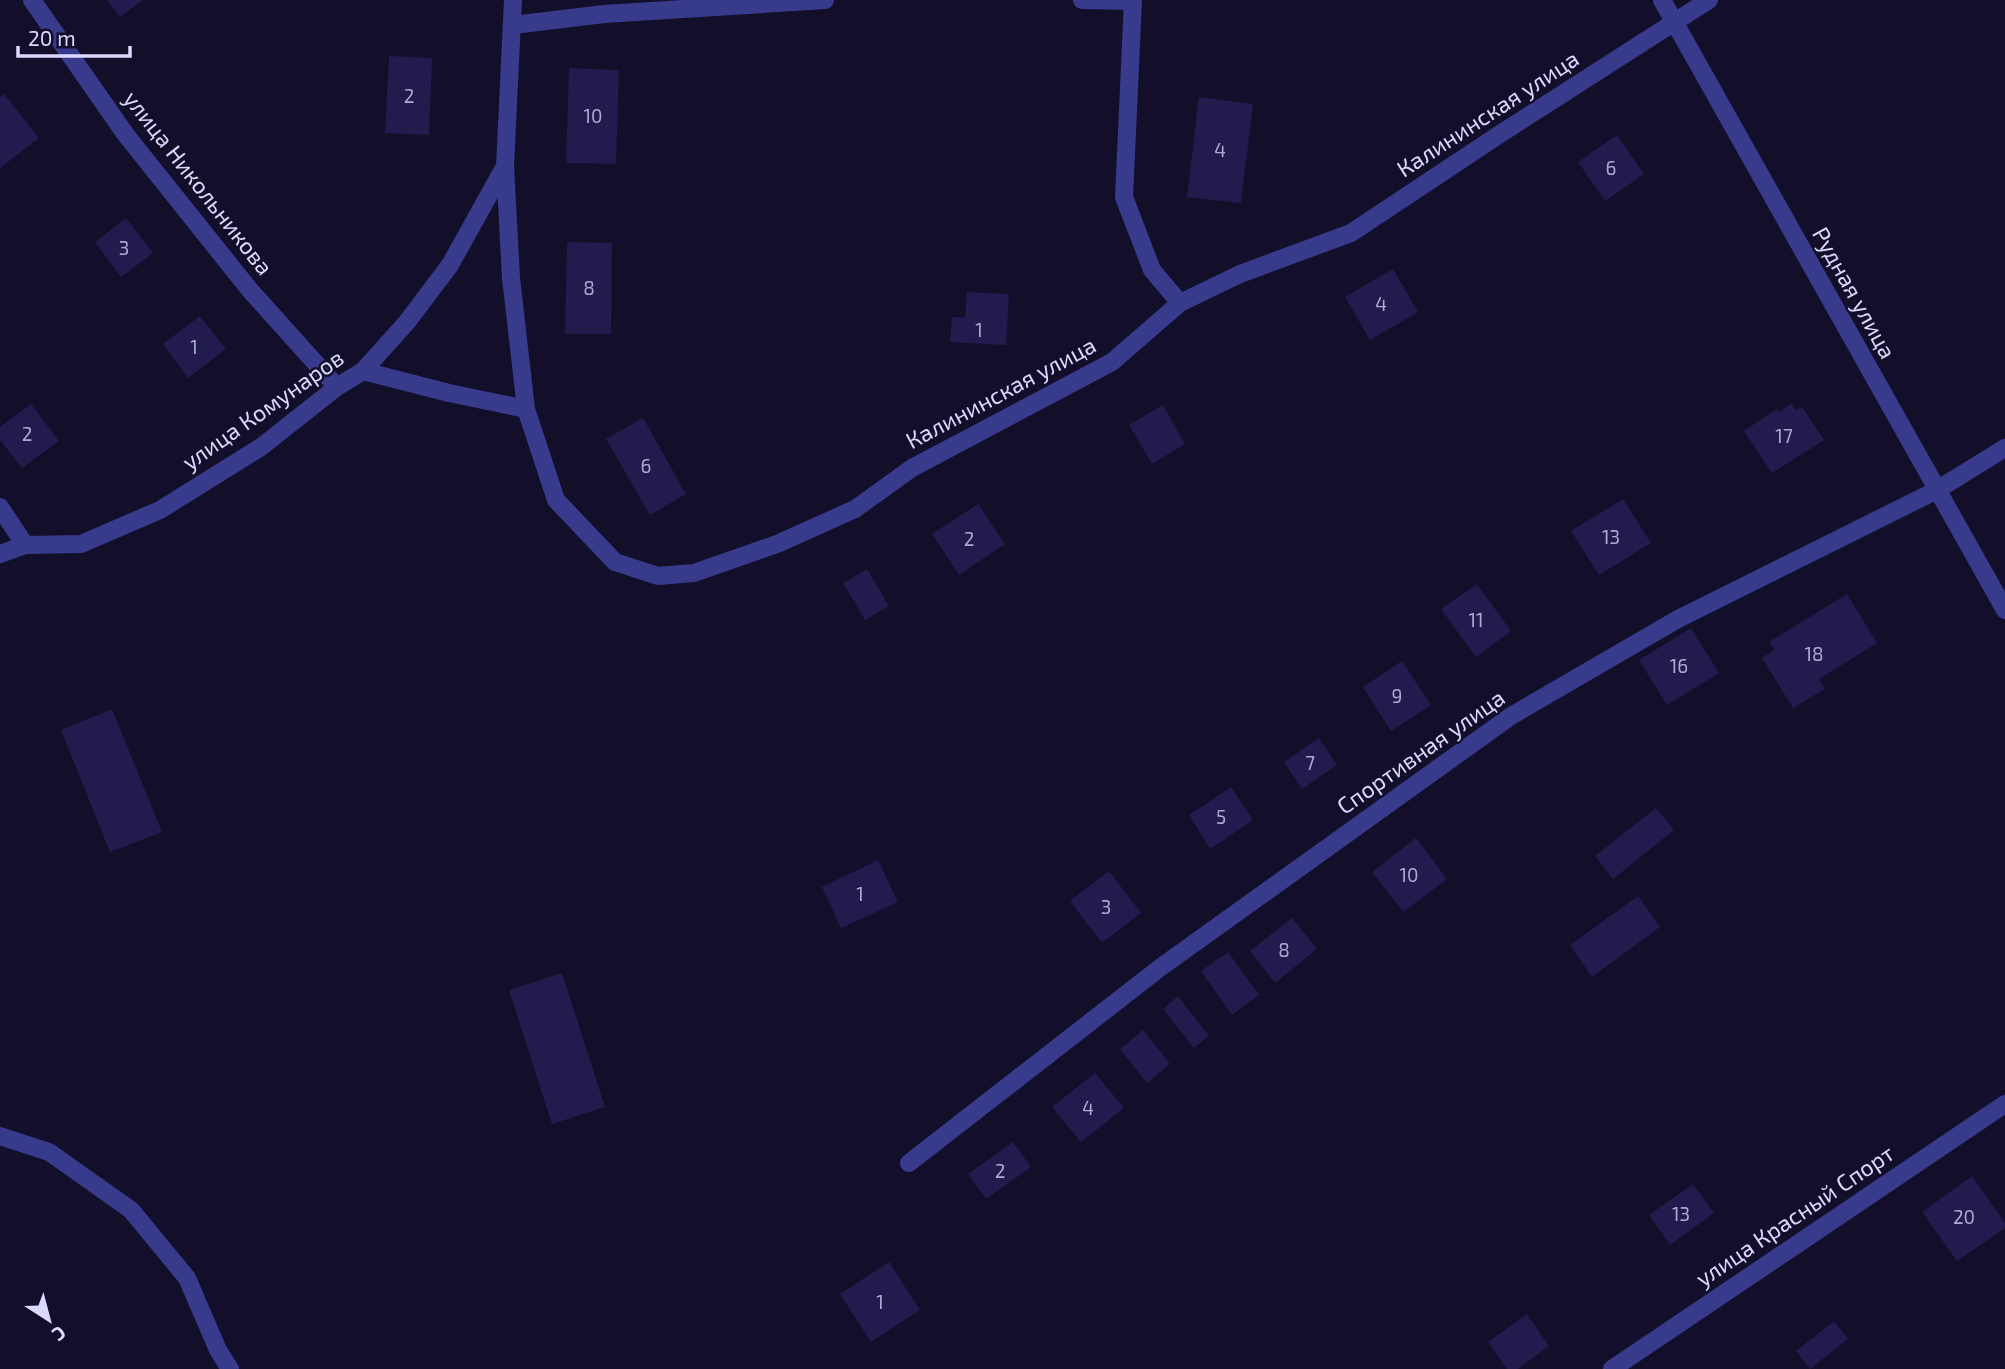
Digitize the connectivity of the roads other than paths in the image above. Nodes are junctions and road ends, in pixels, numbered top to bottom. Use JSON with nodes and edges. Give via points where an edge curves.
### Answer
{"nodes":[{"id":1,"x":33,"y":0,"type":"edge"},
{"id":2,"x":513,"y":0,"type":"edge"},
{"id":3,"x":825,"y":0,"type":"edge"},
{"id":4,"x":1082,"y":0,"type":"edge"},
{"id":5,"x":1661,"y":0,"type":"edge"},
{"id":6,"x":1709,"y":0,"type":"edge"},
{"id":7,"x":1133,"y":1,"type":"edge"},
{"id":8,"x":1673,"y":23,"type":"junction"},
{"id":9,"x":513,"y":25,"type":"junction"},
{"id":10,"x":505,"y":166,"type":"junction"},
{"id":11,"x":1180,"y":303,"type":"junction"},
{"id":12,"x":363,"y":370,"type":"junction"},
{"id":13,"x":337,"y":387,"type":"junction"},
{"id":14,"x":526,"y":409,"type":"junction"},
{"id":15,"x":2005,"y":448,"type":"edge"},
{"id":16,"x":1937,"y":490,"type":"junction"},
{"id":17,"x":0,"y":507,"type":"edge"},
{"id":18,"x":25,"y":545,"type":"junction"},
{"id":19,"x":0,"y":554,"type":"edge"},
{"id":20,"x":2005,"y":610,"type":"edge"},
{"id":21,"x":2005,"y":1104,"type":"edge"},
{"id":22,"x":0,"y":1136,"type":"edge"},
{"id":23,"x":909,"y":1163,"type":"dead end"},
{"id":24,"x":230,"y":1369,"type":"edge"},
{"id":25,"x":1612,"y":1369,"type":"edge"}],
"edges":[{"from":1,"to":13,"type":"street","name":"улица Никольникова","via":[[126,135],[249,289]]},
{"from":2,"to":9,"type":"street","name":"улица Комунаров"},
{"from":3,"to":9,"type":"street","via":[[604,14]]},
{"from":4,"to":7,"type":"street"},
{"from":5,"to":8,"type":"street","name":"Рудная улица"},
{"from":6,"to":8,"type":"street","name":"Калининская улица"},
{"from":7,"to":11,"type":"street","via":[[1124,197],[1152,270]]},
{"from":8,"to":11,"type":"street","name":"Калининская улица","via":[[1351,233],[1240,274]]},
{"from":8,"to":16,"type":"street","name":"Рудная улица"},
{"from":9,"to":10,"type":"street","name":"улица Комунаров"},
{"from":10,"to":12,"type":"street","name":"улица Комунаров","via":[[450,265]]},
{"from":10,"to":14,"type":"street","via":[[511,278]]},
{"from":11,"to":14,"type":"street","name":"Калининская улица","via":[[1112,362],[912,468],[855,509],[777,544],[694,572],[658,576],[615,562],[556,500]]},
{"from":12,"to":13,"type":"street","name":"улица Комунаров"},
{"from":12,"to":14,"type":"street"},
{"from":13,"to":18,"type":"street","name":"улица Комунаров","via":[[261,447],[160,510],[81,544]]},
{"from":15,"to":16,"type":"street","name":"Спортивная улица"},
{"from":16,"to":20,"type":"street","name":"Рудная улица"},
{"from":16,"to":23,"type":"street","name":"Спортивная улица","via":[[1678,619],[1511,716],[1161,967]]},
{"from":17,"to":18,"type":"street"},
{"from":18,"to":19,"type":"street","name":"улица Комунаров"},
{"from":21,"to":25,"type":"street","name":"улица Красный Спорт"},
{"from":22,"to":24,"type":"street","via":[[49,1152],[131,1210],[187,1278]]}]}
